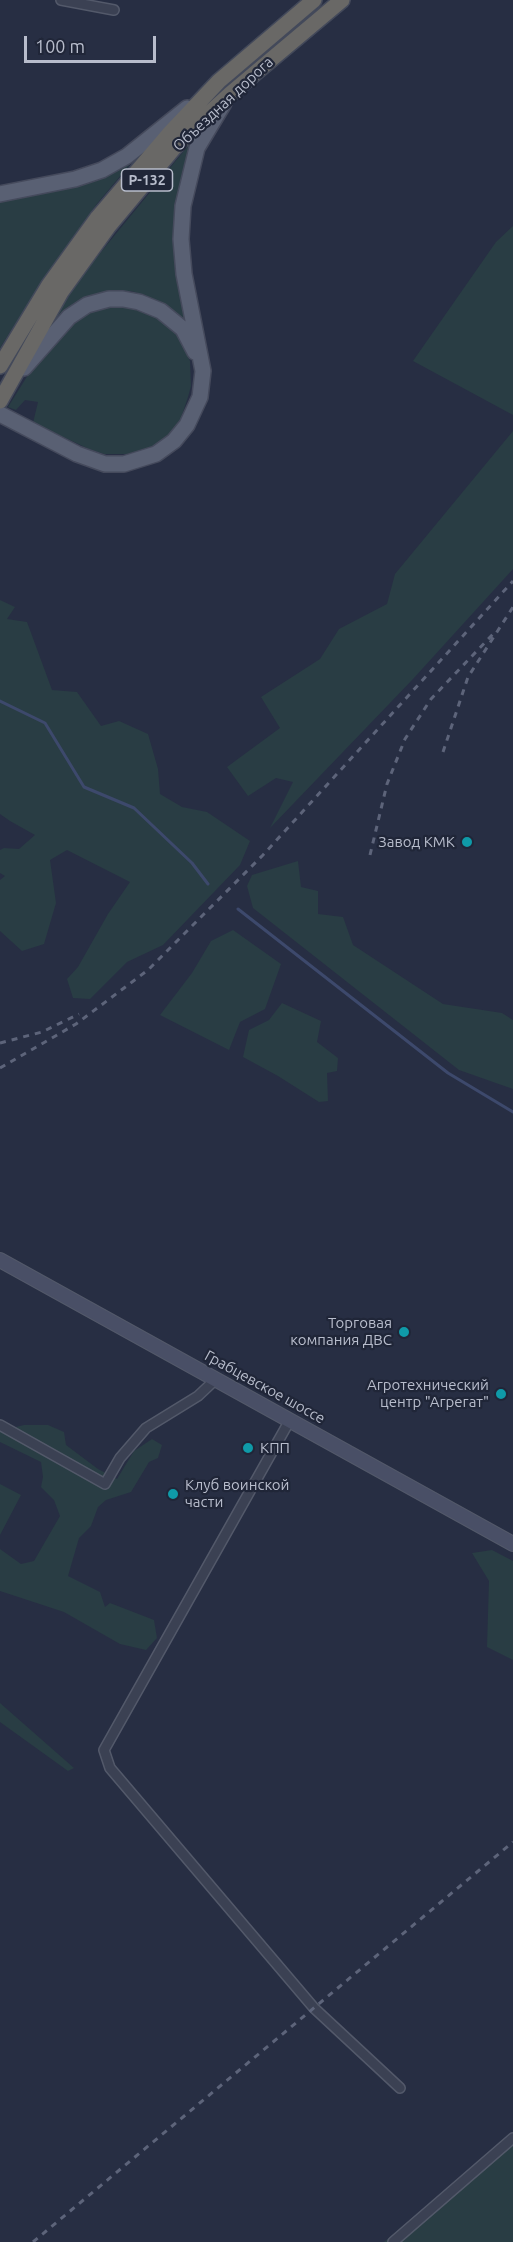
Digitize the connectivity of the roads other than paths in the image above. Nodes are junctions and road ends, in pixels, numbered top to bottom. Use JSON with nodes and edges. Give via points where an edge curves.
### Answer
{"nodes":[{"id":1,"x":61,"y":0,"type":"edge"},
{"id":2,"x":314,"y":0,"type":"edge"},
{"id":3,"x":342,"y":0,"type":"edge"},
{"id":4,"x":114,"y":10,"type":"dead end"},
{"id":5,"x":219,"y":81,"type":"junction"},
{"id":6,"x":230,"y":94,"type":"junction"},
{"id":7,"x":0,"y":194,"type":"edge"},
{"id":8,"x":0,"y":366,"type":"edge"},
{"id":9,"x":203,"y":371,"type":"junction"},
{"id":10,"x":3,"y":397,"type":"edge"},
{"id":11,"x":0,"y":414,"type":"edge"},
{"id":12,"x":0,"y":1260,"type":"edge"},
{"id":13,"x":216,"y":1379,"type":"junction"},
{"id":14,"x":290,"y":1420,"type":"junction"},
{"id":15,"x":0,"y":1425,"type":"edge"},
{"id":16,"x":513,"y":1544,"type":"edge"},
{"id":17,"x":400,"y":2088,"type":"dead end"},
{"id":18,"x":513,"y":2138,"type":"edge"},
{"id":19,"x":393,"y":2242,"type":"edge"}],
"edges":[{"from":1,"to":4,"type":"street"},
{"from":2,"to":5,"type":"highway","name":"Объездная дорога","number":"Р-132"},
{"from":3,"to":6,"type":"highway","name":"Объездная дорога","number":"Р-132"},
{"from":5,"to":7,"type":"main road","via":[[114,164],[75,179]]},
{"from":5,"to":8,"type":"highway","name":"Объездная дорога","number":"Р-132","via":[[98,217],[49,285]]},
{"from":6,"to":9,"type":"main road","via":[[200,140],[183,206],[184,274]]},
{"from":6,"to":10,"type":"highway","name":"Объездная дорога","number":"Р-132","via":[[174,148],[108,228],[61,292]]},
{"from":9,"to":10,"type":"main road","via":[[187,336],[169,316],[148,304],[109,299],[87,304],[69,316]]},
{"from":9,"to":11,"type":"main road","via":[[200,396],[187,425],[166,448],[135,462],[89,460]]},
{"from":12,"to":13,"type":"main road","name":"Грабцевское шоссе"},
{"from":13,"to":14,"type":"main road","name":"Грабцевское шоссе"},
{"from":13,"to":15,"type":"street","via":[[198,1396],[146,1428],[120,1458],[105,1484]]},
{"from":14,"to":16,"type":"main road","name":"Грабцевское шоссе"},
{"from":14,"to":17,"type":"street","via":[[104,1750],[110,1768],[314,2008]]},
{"from":18,"to":19,"type":"street"}]}
